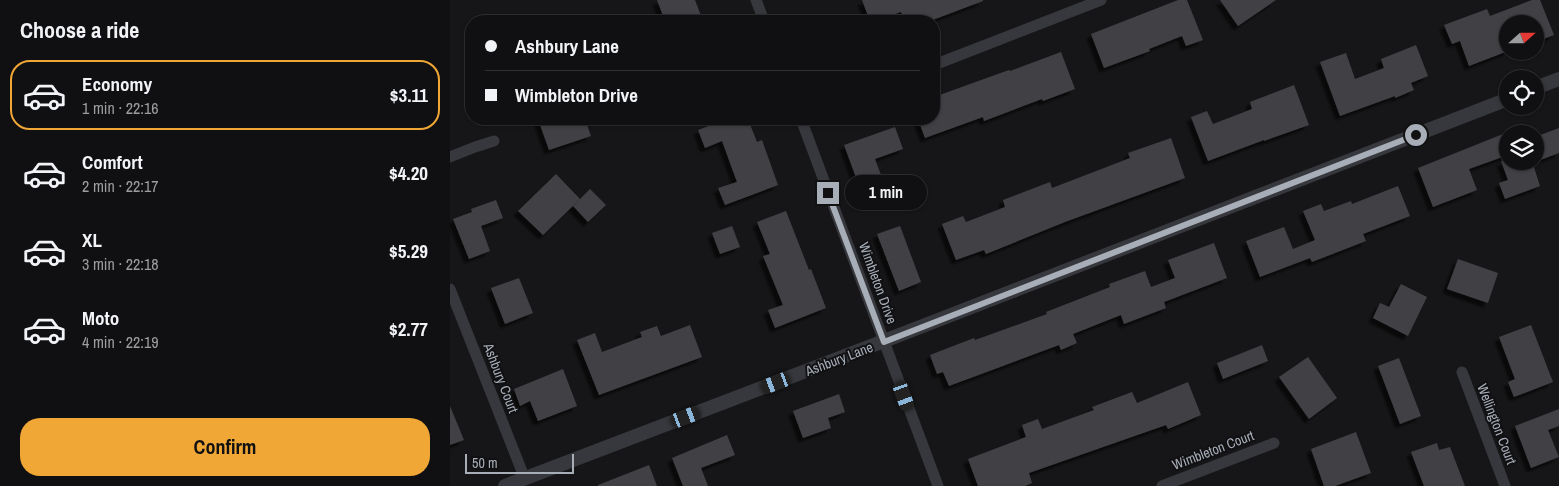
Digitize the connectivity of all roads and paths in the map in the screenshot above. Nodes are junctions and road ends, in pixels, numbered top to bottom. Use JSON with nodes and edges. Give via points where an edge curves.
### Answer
{"nodes":[{"id":1,"x":756,"y":0,"type":"edge"},
{"id":2,"x":1101,"y":0,"type":"edge"},
{"id":3,"x":762,"y":15,"type":"edge"},
{"id":4,"x":940,"y":63,"type":"edge"},
{"id":5,"x":1559,"y":79,"type":"edge"},
{"id":6,"x":1544,"y":85,"type":"edge"},
{"id":7,"x":1499,"y":103,"type":"edge"},
{"id":8,"x":803,"y":125,"type":"edge"},
{"id":9,"x":494,"y":141,"type":"dead end"},
{"id":10,"x":450,"y":157,"type":"edge"},
{"id":11,"x":450,"y":289,"type":"edge"},
{"id":12,"x":884,"y":342,"type":"junction"},
{"id":13,"x":1462,"y":372,"type":"dead end"},
{"id":14,"x":1274,"y":443,"type":"dead end"},
{"id":15,"x":525,"y":479,"type":"junction"},
{"id":16,"x":505,"y":486,"type":"edge"},
{"id":17,"x":938,"y":486,"type":"edge"},
{"id":18,"x":1162,"y":486,"type":"edge"},
{"id":19,"x":1505,"y":486,"type":"edge"}],
"edges":[{"from":1,"to":3,"type":"street"},
{"from":2,"to":4,"type":"street"},
{"from":5,"to":6,"type":"street"},
{"from":7,"to":12,"type":"street","name":"Ashbury Lane"},
{"from":8,"to":12,"type":"street","name":"Wimbleton Drive"},
{"from":9,"to":10,"type":"street"},
{"from":11,"to":15,"type":"street","name":"Ashbury Court"},
{"from":12,"to":15,"type":"street","name":"Ashbury Lane"},
{"from":12,"to":17,"type":"street","name":"Wimbleton Drive"},
{"from":13,"to":19,"type":"street","name":"Wellington Court"},
{"from":14,"to":18,"type":"street","name":"Wimbleton Court"},
{"from":15,"to":16,"type":"street","name":"Ashbury Lane"}]}
